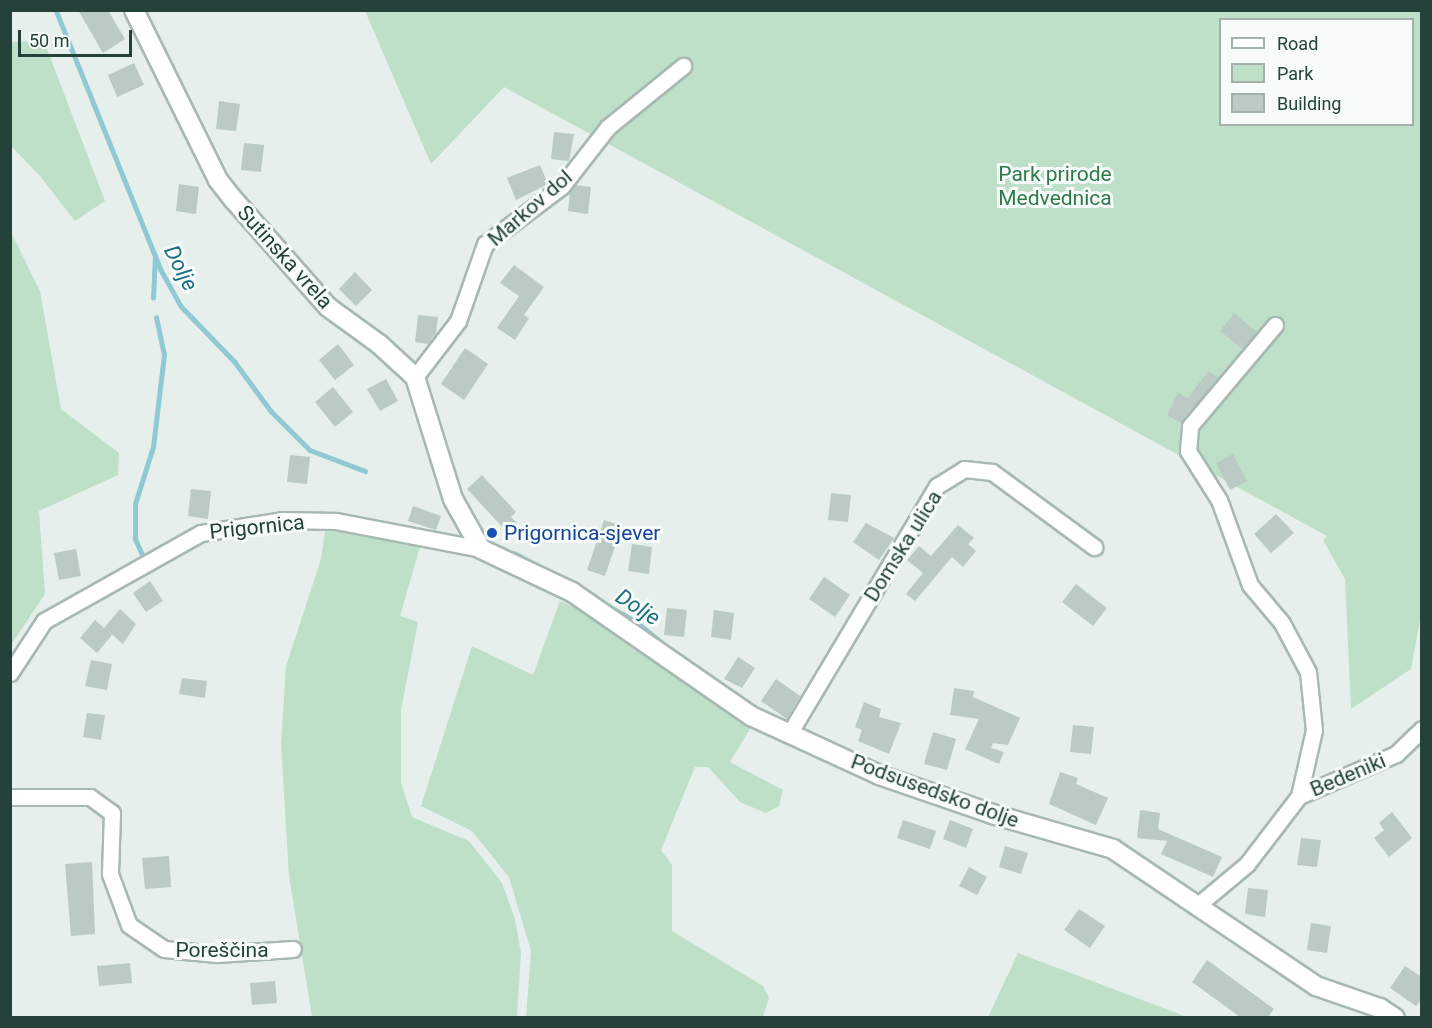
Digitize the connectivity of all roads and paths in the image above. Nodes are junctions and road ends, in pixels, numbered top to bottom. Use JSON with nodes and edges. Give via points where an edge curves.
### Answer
{"nodes":[{"id":1,"x":134,"y":10,"type":"edge"},
{"id":2,"x":683,"y":66,"type":"dead end"},
{"id":3,"x":1275,"y":325,"type":"dead end"},
{"id":4,"x":415,"y":377,"type":"junction"},
{"id":5,"x":1094,"y":548,"type":"dead end"},
{"id":6,"x":480,"y":549,"type":"junction"},
{"id":7,"x":10,"y":673,"type":"edge"},
{"id":8,"x":1422,"y":729,"type":"edge"},
{"id":9,"x":789,"y":734,"type":"junction"},
{"id":10,"x":1299,"y":796,"type":"junction"},
{"id":11,"x":10,"y":797,"type":"edge"},
{"id":12,"x":1198,"y":905,"type":"junction"},
{"id":13,"x":293,"y":949,"type":"dead end"},
{"id":14,"x":1395,"y":1017,"type":"edge"}],
"edges":[{"from":1,"to":4,"type":"street","name":"Sutinska vrela","via":[[218,180],[328,307],[379,344]]},
{"from":2,"to":4,"type":"street","name":"Markov dol","via":[[608,127],[562,186],[485,244],[458,321]]},
{"from":3,"to":10,"type":"street","via":[[1190,426],[1188,451],[1219,500],[1250,585],[1282,623],[1308,672],[1314,729]]},
{"from":4,"to":6,"type":"street","via":[[453,500]]},
{"from":5,"to":9,"type":"street","name":"Domska ulica","via":[[992,472],[964,469],[937,486]]},
{"from":6,"to":7,"type":"street","name":"Prigornica","via":[[336,521],[282,520],[201,533],[44,621]]},
{"from":6,"to":9,"type":"street","name":"Podsusedsko dolje","via":[[572,592],[752,716]]},
{"from":8,"to":10,"type":"street","name":"Bedeniki","via":[[1396,754]]},
{"from":9,"to":12,"type":"street","name":"Podsusedsko dolje","via":[[879,775],[992,814],[1113,849]]},
{"from":10,"to":12,"type":"street","via":[[1247,864]]},
{"from":11,"to":13,"type":"street","name":"Poreščina","via":[[90,797],[112,813],[110,873],[129,925],[164,949],[217,954]]},
{"from":12,"to":14,"type":"street","name":"Podsusedsko dolje","via":[[1316,986]]}]}
